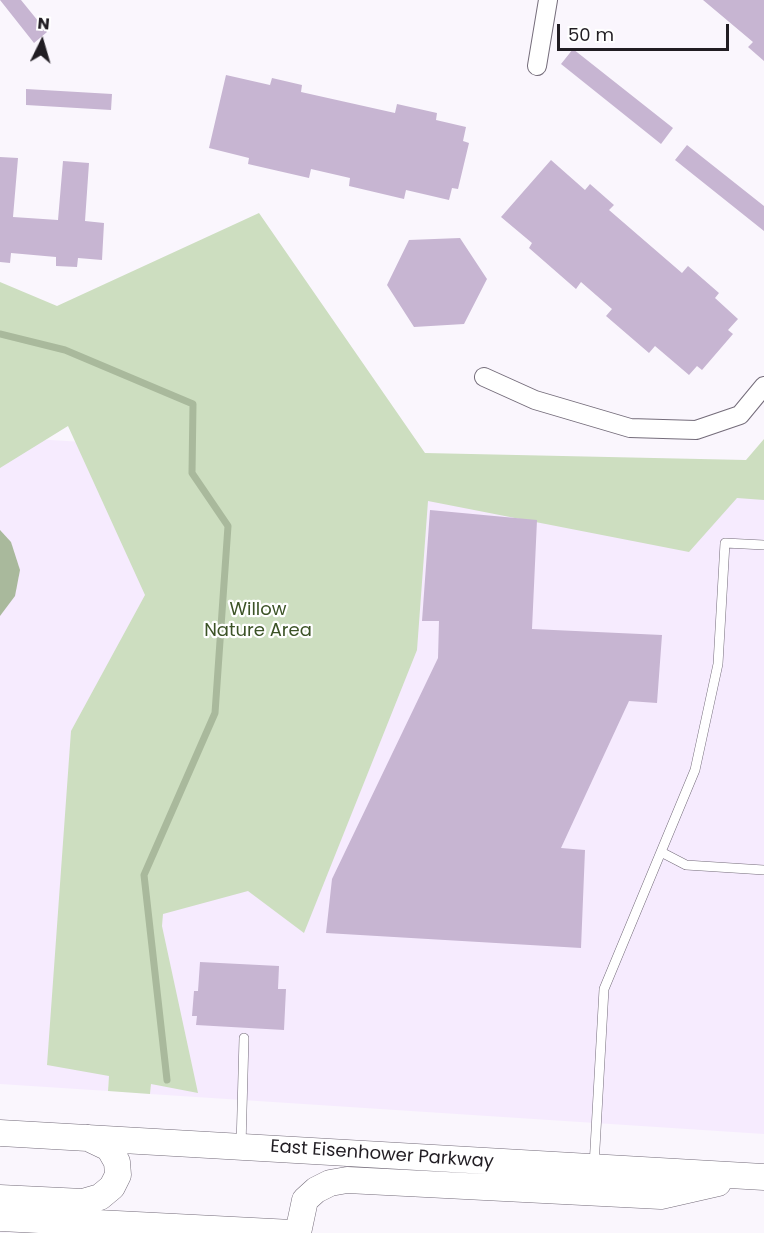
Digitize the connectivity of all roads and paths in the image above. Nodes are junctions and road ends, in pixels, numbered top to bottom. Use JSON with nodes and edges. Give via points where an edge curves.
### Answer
{"nodes":[{"id":1,"x":548,"y":0,"type":"edge"},
{"id":2,"x":537,"y":66,"type":"dead end"},
{"id":3,"x":484,"y":377,"type":"dead end"},
{"id":4,"x":764,"y":386,"type":"edge"},
{"id":5,"x":764,"y":545,"type":"edge"},
{"id":6,"x":661,"y":852,"type":"junction"},
{"id":7,"x":764,"y":870,"type":"edge"},
{"id":8,"x":244,"y":1038,"type":"dead end"},
{"id":9,"x":0,"y":1133,"type":"edge"},
{"id":10,"x":86,"y":1137,"type":"junction"},
{"id":11,"x":241,"y":1146,"type":"junction"},
{"id":12,"x":593,"y":1168,"type":"junction"},
{"id":13,"x":756,"y":1177,"type":"edge"},
{"id":14,"x":0,"y":1198,"type":"edge"},
{"id":15,"x":0,"y":1218,"type":"edge"},
{"id":16,"x":292,"y":1233,"type":"edge"},
{"id":17,"x":298,"y":1233,"type":"edge"}],
"edges":[{"from":1,"to":2,"type":"street"},
{"from":3,"to":4,"type":"street","via":[[535,400],[630,428],[685,430],[740,415]]},
{"from":5,"to":6,"type":"lane","via":[[725,543],[716,672],[695,770]]},
{"from":6,"to":7,"type":"lane","via":[[686,865]]},
{"from":6,"to":12,"type":"lane","via":[[604,989]]},
{"from":8,"to":11,"type":"lane"},
{"from":9,"to":10,"type":"main road","name":"East Eisenhower Parkway"},
{"from":10,"to":11,"type":"main road","name":"East Eisenhower Parkway"},
{"from":10,"to":14,"type":"main road","via":[[109,1148],[117,1162],[118,1176],[100,1197],[82,1202]]},
{"from":11,"to":12,"type":"main road","name":"East Eisenhower Parkway"},
{"from":12,"to":13,"type":"main road","name":"East Eisenhower Parkway"},
{"from":13,"to":17,"type":"main road","via":[[661,1196],[347,1180],[323,1186],[305,1200]]},
{"from":15,"to":16,"type":"main road"}]}
